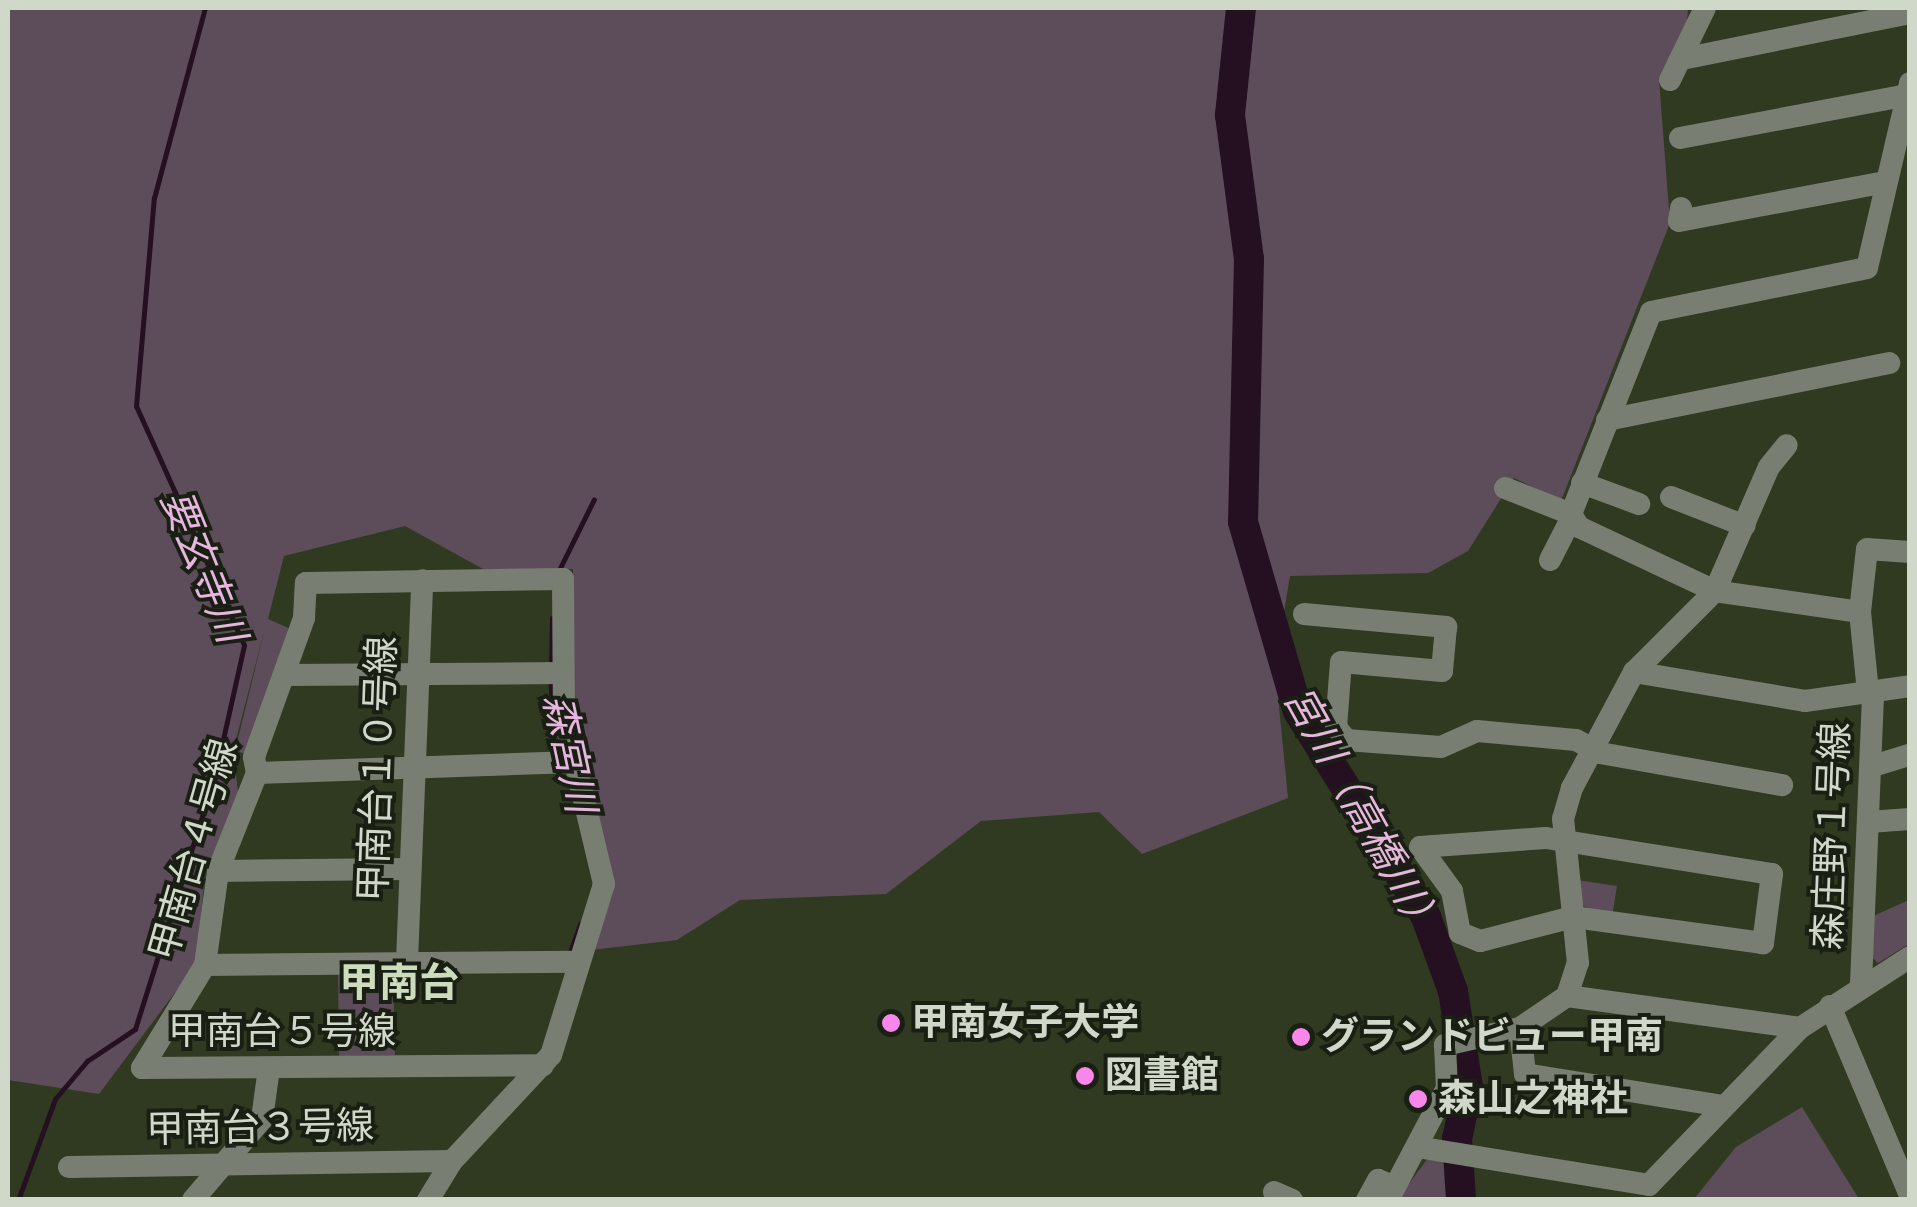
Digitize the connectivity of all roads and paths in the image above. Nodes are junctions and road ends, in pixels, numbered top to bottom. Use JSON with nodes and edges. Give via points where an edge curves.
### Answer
{"nodes":[{"id":1,"x":1705,"y":8,"type":"edge"},
{"id":2,"x":1910,"y":13,"type":"edge"},
{"id":3,"x":1908,"y":89,"type":"edge"},
{"id":4,"x":1679,"y":137,"type":"dead end"},
{"id":5,"x":1886,"y":182,"type":"junction"},
{"id":6,"x":1680,"y":208,"type":"dead end"},
{"id":7,"x":1889,"y":362,"type":"dead end"},
{"id":8,"x":1607,"y":420,"type":"junction"},
{"id":9,"x":1788,"y":445,"type":"dead end"},
{"id":10,"x":1582,"y":483,"type":"junction"},
{"id":11,"x":1505,"y":488,"type":"dead end"},
{"id":12,"x":1671,"y":498,"type":"dead end"},
{"id":13,"x":1639,"y":504,"type":"dead end"},
{"id":14,"x":1570,"y":518,"type":"junction"},
{"id":15,"x":1745,"y":526,"type":"junction"},
{"id":16,"x":1910,"y":552,"type":"edge"},
{"id":17,"x":1550,"y":560,"type":"dead end"},
{"id":18,"x":422,"y":580,"type":"junction"},
{"id":19,"x":1714,"y":592,"type":"junction"},
{"id":20,"x":1860,"y":612,"type":"junction"},
{"id":21,"x":1304,"y":614,"type":"dead end"},
{"id":22,"x":1634,"y":672,"type":"junction"},
{"id":23,"x":415,"y":673,"type":"junction"},
{"id":24,"x":562,"y":673,"type":"junction"},
{"id":25,"x":285,"y":675,"type":"junction"},
{"id":26,"x":1910,"y":686,"type":"edge"},
{"id":27,"x":1870,"y":692,"type":"junction"},
{"id":28,"x":1589,"y":748,"type":"junction"},
{"id":29,"x":1910,"y":754,"type":"edge"},
{"id":30,"x":574,"y":762,"type":"junction"},
{"id":31,"x":1872,"y":766,"type":"junction"},
{"id":32,"x":410,"y":771,"type":"junction"},
{"id":33,"x":257,"y":773,"type":"junction"},
{"id":34,"x":1782,"y":785,"type":"dead end"},
{"id":35,"x":1910,"y":820,"type":"edge"},
{"id":36,"x":1869,"y":822,"type":"junction"},
{"id":37,"x":1565,"y":843,"type":"junction"},
{"id":38,"x":408,"y":869,"type":"junction"},
{"id":39,"x":218,"y":872,"type":"junction"},
{"id":40,"x":1573,"y":917,"type":"junction"},
{"id":41,"x":1910,"y":957,"type":"edge"},
{"id":42,"x":407,"y":961,"type":"junction"},
{"id":43,"x":578,"y":962,"type":"junction"},
{"id":44,"x":205,"y":965,"type":"junction"},
{"id":45,"x":1861,"y":983,"type":"junction"},
{"id":46,"x":1567,"y":996,"type":"junction"},
{"id":47,"x":1830,"y":1006,"type":"junction"},
{"id":48,"x":1520,"y":1028,"type":"junction"},
{"id":49,"x":1800,"y":1028,"type":"junction"},
{"id":50,"x":544,"y":1065,"type":"junction"},
{"id":51,"x":142,"y":1068,"type":"joint"},
{"id":52,"x":269,"y":1068,"type":"junction"},
{"id":53,"x":1723,"y":1106,"type":"junction"},
{"id":54,"x":1424,"y":1147,"type":"junction"},
{"id":55,"x":229,"y":1161,"type":"junction"},
{"id":56,"x":452,"y":1161,"type":"junction"},
{"id":57,"x":69,"y":1167,"type":"dead end"},
{"id":58,"x":1907,"y":1183,"type":"edge"},
{"id":59,"x":1391,"y":1194,"type":"edge"},
{"id":60,"x":192,"y":1200,"type":"edge"},
{"id":61,"x":428,"y":1200,"type":"edge"},
{"id":62,"x":1367,"y":1200,"type":"edge"}],
"edges":[{"from":1,"to":2,"type":"street","via":[[1676,70]]},
{"from":3,"to":4,"type":"street"},
{"from":3,"to":5,"type":"street"},
{"from":5,"to":6,"type":"street","via":[[1679,220]]},
{"from":5,"to":8,"type":"street","via":[[1867,268],[1651,312]]},
{"from":7,"to":8,"type":"street"},
{"from":8,"to":10,"type":"street"},
{"from":9,"to":15,"type":"street"},
{"from":10,"to":13,"type":"street"},
{"from":10,"to":14,"type":"street"},
{"from":11,"to":14,"type":"street"},
{"from":12,"to":15,"type":"street"},
{"from":14,"to":17,"type":"street"},
{"from":14,"to":19,"type":"street"},
{"from":15,"to":19,"type":"street"},
{"from":16,"to":20,"type":"street","name":"森庄野１号線","via":[[1858,547]]},
{"from":18,"to":23,"type":"street","name":"甲南台１０号線"},
{"from":18,"to":24,"type":"street","via":[[563,579]]},
{"from":18,"to":25,"type":"street","name":"甲南台４号線","via":[[306,583]]},
{"from":19,"to":20,"type":"street"},
{"from":19,"to":22,"type":"street"},
{"from":20,"to":27,"type":"street","name":"森庄野１号線"},
{"from":21,"to":28,"type":"street","via":[[1446,627],[1442,672],[1341,662],[1336,726],[1346,740],[1441,747],[1477,731]]},
{"from":22,"to":27,"type":"street","via":[[1805,701]]},
{"from":22,"to":28,"type":"street"},
{"from":23,"to":24,"type":"street"},
{"from":23,"to":25,"type":"street"},
{"from":23,"to":32,"type":"street","name":"甲南台１０号線"},
{"from":24,"to":30,"type":"street"},
{"from":25,"to":33,"type":"street","name":"甲南台４号線","via":[[254,757]]},
{"from":26,"to":27,"type":"street"},
{"from":27,"to":31,"type":"street","name":"森庄野１号線"},
{"from":28,"to":34,"type":"street"},
{"from":28,"to":37,"type":"street","via":[[1563,818]]},
{"from":29,"to":31,"type":"street"},
{"from":30,"to":32,"type":"street"},
{"from":30,"to":43,"type":"street","via":[[604,884]]},
{"from":31,"to":36,"type":"street","name":"森庄野１号線"},
{"from":32,"to":33,"type":"street"},
{"from":32,"to":38,"type":"street","name":"甲南台１０号線"},
{"from":33,"to":39,"type":"street","name":"甲南台４号線"},
{"from":35,"to":36,"type":"street"},
{"from":36,"to":45,"type":"street","name":"森庄野１号線"},
{"from":37,"to":40,"type":"street"},
{"from":37,"to":40,"type":"street","via":[[1420,846],[1452,891],[1460,934],[1480,941]]},
{"from":37,"to":40,"type":"street","via":[[1772,874],[1762,944]]},
{"from":38,"to":39,"type":"street"},
{"from":38,"to":42,"type":"street","name":"甲南台１０号線"},
{"from":39,"to":44,"type":"street","name":"甲南台４号線"},
{"from":40,"to":46,"type":"street","via":[[1578,963]]},
{"from":41,"to":45,"type":"street"},
{"from":42,"to":43,"type":"street"},
{"from":42,"to":44,"type":"street"},
{"from":43,"to":50,"type":"street"},
{"from":44,"to":51,"type":"street","name":"甲南台４号線"},
{"from":45,"to":47,"type":"street"},
{"from":46,"to":48,"type":"street"},
{"from":46,"to":49,"type":"street"},
{"from":47,"to":49,"type":"street"},
{"from":47,"to":58,"type":"street"},
{"from":48,"to":53,"type":"street","via":[[1525,1074]]},
{"from":48,"to":54,"type":"street","via":[[1451,1042],[1447,1088]]},
{"from":49,"to":53,"type":"street"},
{"from":50,"to":52,"type":"street","name":"甲南台５号線"},
{"from":50,"to":56,"type":"street"},
{"from":51,"to":52,"type":"street","name":"甲南台５号線"},
{"from":52,"to":55,"type":"street","via":[[262,1119]]},
{"from":53,"to":54,"type":"street","via":[[1649,1185]]},
{"from":54,"to":59,"type":"street"},
{"from":55,"to":56,"type":"street","name":"甲南台３号線"},
{"from":55,"to":57,"type":"street","name":"甲南台３号線"},
{"from":55,"to":60,"type":"street"},
{"from":56,"to":61,"type":"street"},
{"from":59,"to":62,"type":"street","via":[[1378,1180]]}]}
